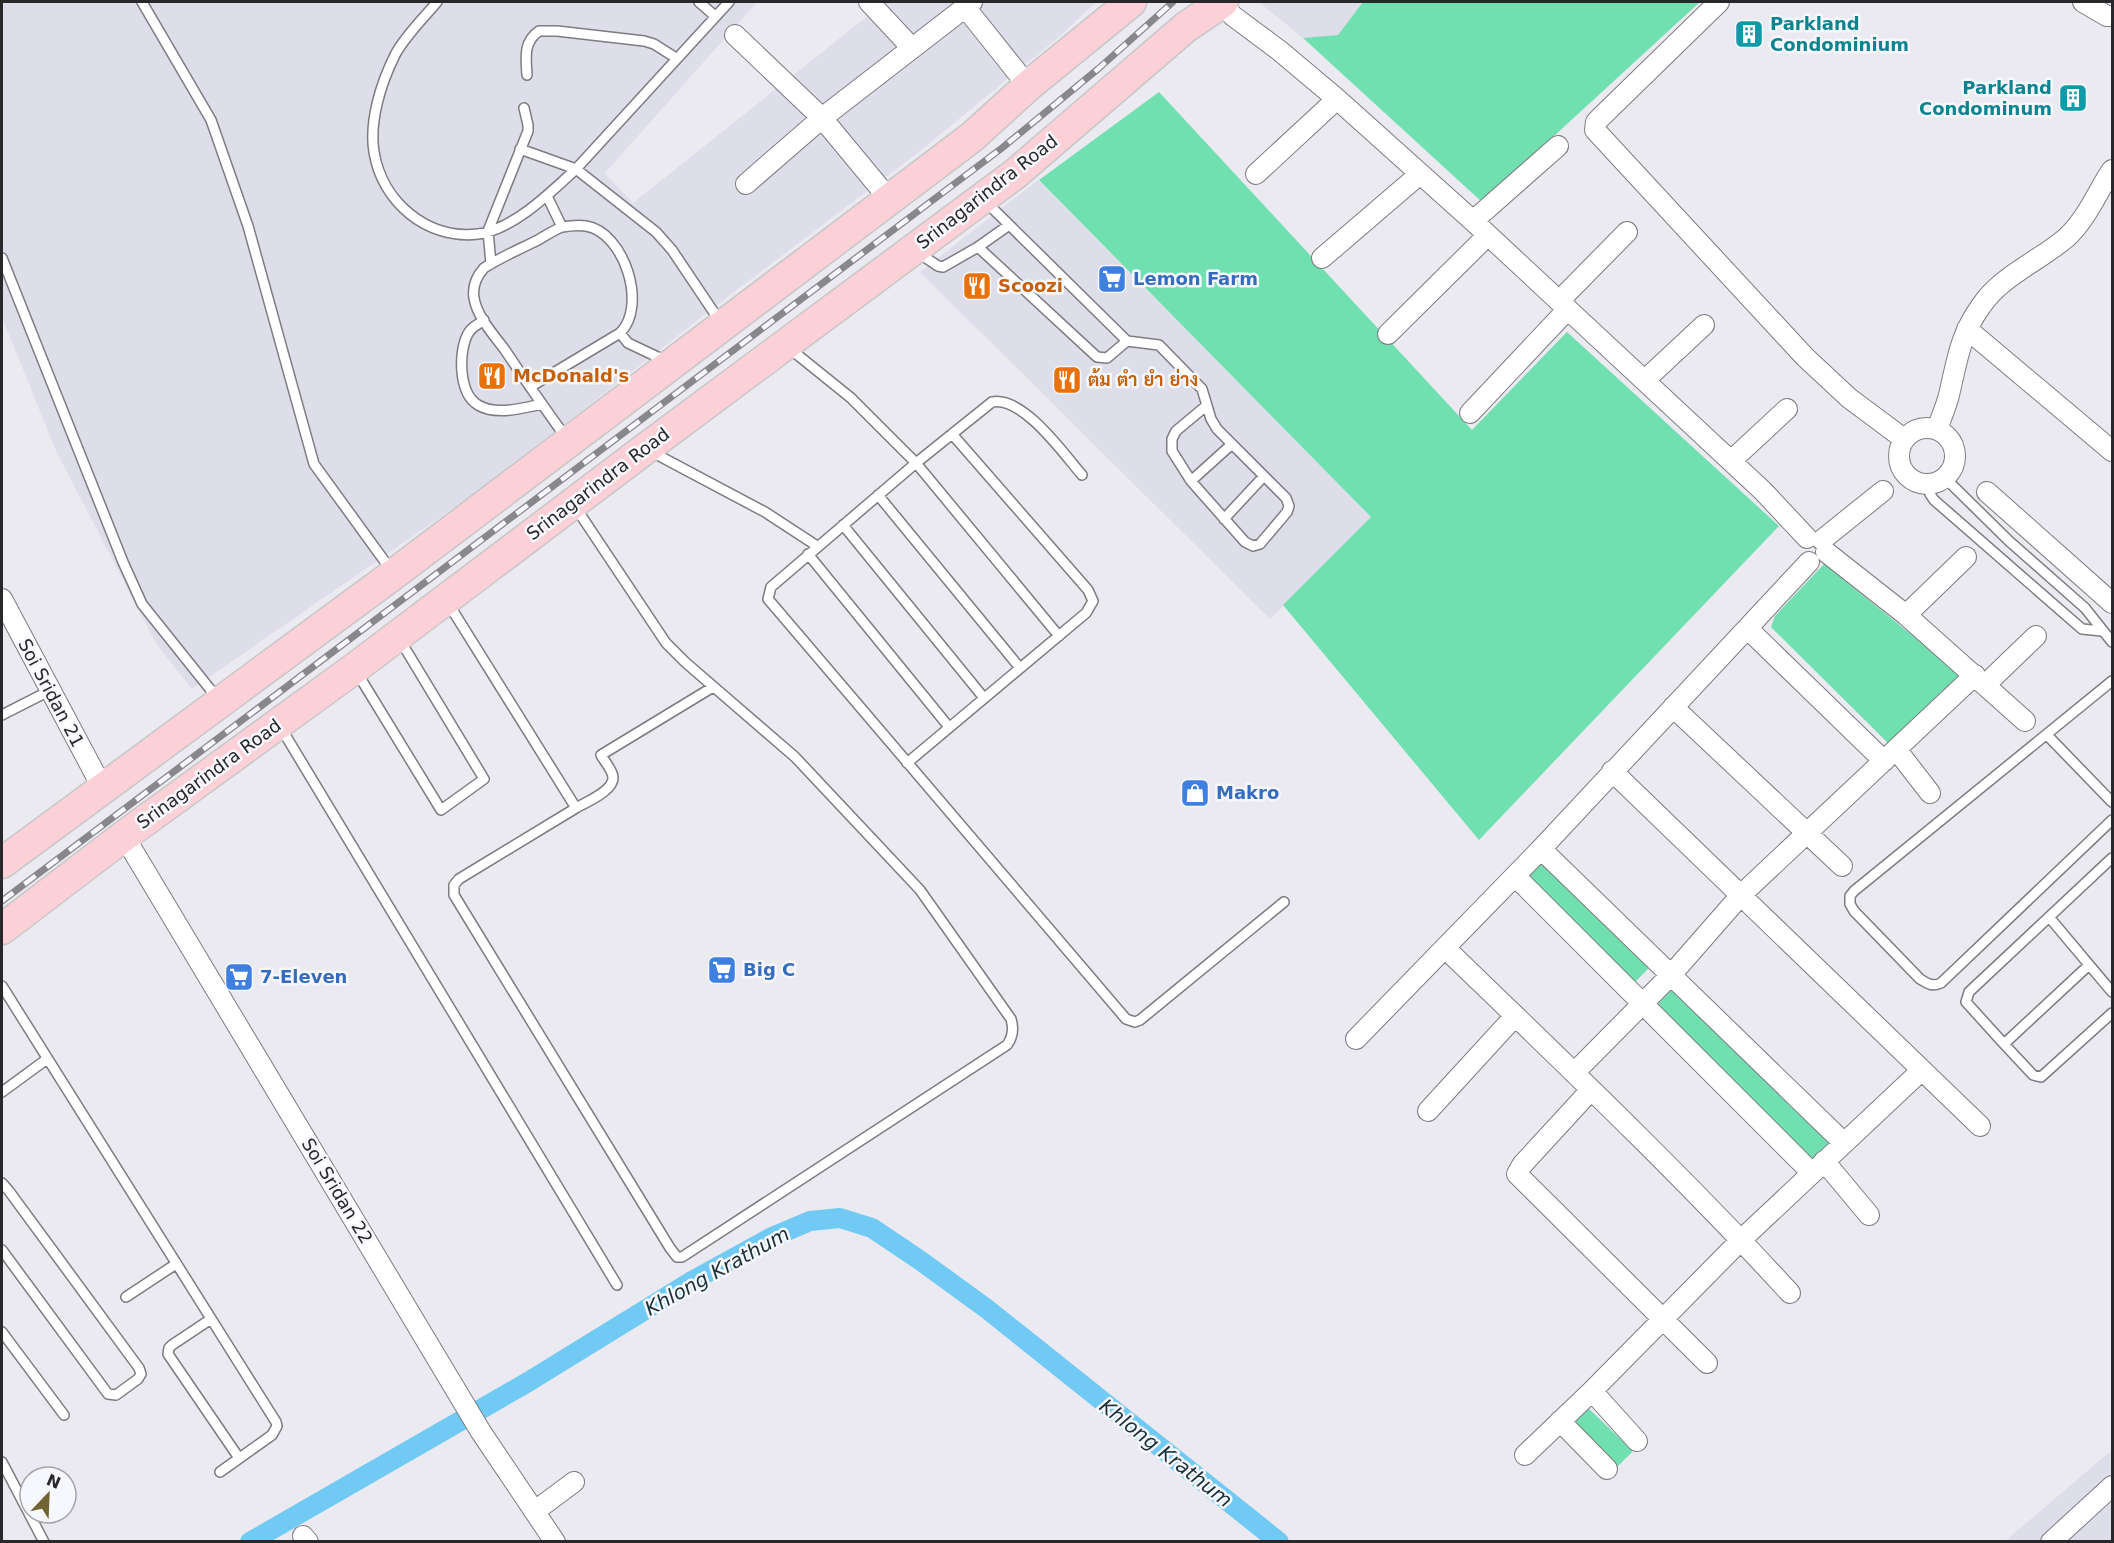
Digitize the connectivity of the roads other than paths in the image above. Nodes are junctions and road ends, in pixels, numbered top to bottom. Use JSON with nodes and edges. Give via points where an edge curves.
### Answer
{"nodes":[{"id":1,"x":142,"y":2,"type":"edge"},
{"id":2,"x":437,"y":2,"type":"edge"},
{"id":3,"x":699,"y":2,"type":"edge"},
{"id":4,"x":729,"y":2,"type":"edge"},
{"id":5,"x":868,"y":2,"type":"edge"},
{"id":6,"x":1131,"y":2,"type":"edge"},
{"id":7,"x":1217,"y":2,"type":"edge"},
{"id":8,"x":1719,"y":2,"type":"edge"},
{"id":9,"x":2083,"y":2,"type":"edge"},
{"id":10,"x":969,"y":4,"type":"edge"},
{"id":11,"x":715,"y":16,"type":"junction"},
{"id":12,"x":2112,"y":16,"type":"edge"},
{"id":13,"x":735,"y":35,"type":"dead end"},
{"id":14,"x":912,"y":48,"type":"junction"},
{"id":15,"x":676,"y":58,"type":"junction"},
{"id":16,"x":527,"y":75,"type":"dead end"},
{"id":17,"x":1028,"y":86,"type":"junction"},
{"id":18,"x":1336,"y":99,"type":"junction"},
{"id":19,"x":524,"y":108,"type":"dead end"},
{"id":20,"x":822,"y":118,"type":"junction"},
{"id":21,"x":1558,"y":146,"type":"dead end"},
{"id":22,"x":520,"y":149,"type":"junction"},
{"id":23,"x":576,"y":169,"type":"junction"},
{"id":24,"x":2112,"y":170,"type":"edge"},
{"id":25,"x":1256,"y":174,"type":"dead end"},
{"id":26,"x":1420,"y":174,"type":"junction"},
{"id":27,"x":746,"y":184,"type":"dead end"},
{"id":28,"x":548,"y":195,"type":"junction"},
{"id":29,"x":981,"y":197,"type":"junction"},
{"id":30,"x":889,"y":199,"type":"junction"},
{"id":31,"x":1473,"y":221,"type":"junction"},
{"id":32,"x":1009,"y":225,"type":"junction"},
{"id":33,"x":562,"y":227,"type":"junction"},
{"id":34,"x":488,"y":231,"type":"junction"},
{"id":35,"x":1627,"y":232,"type":"dead end"},
{"id":36,"x":1488,"y":235,"type":"junction"},
{"id":37,"x":978,"y":247,"type":"junction"},
{"id":38,"x":913,"y":249,"type":"junction"},
{"id":39,"x":2,"y":258,"type":"edge"},
{"id":40,"x":1322,"y":258,"type":"dead end"},
{"id":41,"x":491,"y":264,"type":"junction"},
{"id":42,"x":1563,"y":305,"type":"junction"},
{"id":43,"x":484,"y":320,"type":"junction"},
{"id":44,"x":722,"y":325,"type":"junction"},
{"id":45,"x":1704,"y":325,"type":"dead end"},
{"id":46,"x":1967,"y":329,"type":"junction"},
{"id":47,"x":620,"y":333,"type":"junction"},
{"id":48,"x":1388,"y":334,"type":"dead end"},
{"id":49,"x":1127,"y":341,"type":"junction"},
{"id":50,"x":784,"y":345,"type":"junction"},
{"id":51,"x":672,"y":363,"type":"junction"},
{"id":52,"x":1645,"y":380,"type":"junction"},
{"id":53,"x":530,"y":387,"type":"junction"},
{"id":54,"x":542,"y":404,"type":"junction"},
{"id":55,"x":1206,"y":406,"type":"junction"},
{"id":56,"x":1787,"y":409,"type":"dead end"},
{"id":57,"x":1470,"y":412,"type":"dead end"},
{"id":58,"x":1937,"y":429,"type":"junction"},
{"id":59,"x":952,"y":434,"type":"junction"},
{"id":60,"x":1904,"y":439,"type":"junction"},
{"id":61,"x":568,"y":441,"type":"junction"},
{"id":62,"x":1232,"y":444,"type":"junction"},
{"id":63,"x":645,"y":449,"type":"junction"},
{"id":64,"x":2112,"y":451,"type":"edge"},
{"id":65,"x":1731,"y":461,"type":"junction"},
{"id":66,"x":916,"y":463,"type":"junction"},
{"id":67,"x":1082,"y":475,"type":"dead end"},
{"id":68,"x":1264,"y":476,"type":"junction"},
{"id":69,"x":1945,"y":478,"type":"junction"},
{"id":70,"x":1191,"y":481,"type":"junction"},
{"id":71,"x":1919,"y":483,"type":"junction"},
{"id":72,"x":1883,"y":491,"type":"dead end"},
{"id":73,"x":1987,"y":492,"type":"dead end"},
{"id":74,"x":878,"y":495,"type":"junction"},
{"id":75,"x":573,"y":503,"type":"junction"},
{"id":76,"x":1224,"y":519,"type":"junction"},
{"id":77,"x":843,"y":525,"type":"junction"},
{"id":78,"x":817,"y":546,"type":"junction"},
{"id":79,"x":1816,"y":548,"type":"junction"},
{"id":80,"x":808,"y":554,"type":"junction"},
{"id":81,"x":1966,"y":557,"type":"dead end"},
{"id":82,"x":394,"y":574,"type":"junction"},
{"id":83,"x":2,"y":599,"type":"edge"},
{"id":84,"x":446,"y":599,"type":"junction"},
{"id":85,"x":2112,"y":603,"type":"edge"},
{"id":86,"x":1906,"y":615,"type":"junction"},
{"id":87,"x":1749,"y":629,"type":"junction"},
{"id":88,"x":2102,"y":631,"type":"junction"},
{"id":89,"x":398,"y":635,"type":"junction"},
{"id":90,"x":1059,"y":636,"type":"junction"},
{"id":91,"x":2036,"y":636,"type":"dead end"},
{"id":92,"x":2112,"y":642,"type":"edge"},
{"id":93,"x":355,"y":668,"type":"junction"},
{"id":94,"x":1020,"y":668,"type":"junction"},
{"id":95,"x":1980,"y":680,"type":"junction"},
{"id":96,"x":2112,"y":681,"type":"edge"},
{"id":97,"x":713,"y":687,"type":"junction"},
{"id":98,"x":49,"y":691,"type":"junction"},
{"id":99,"x":984,"y":698,"type":"junction"},
{"id":100,"x":219,"y":701,"type":"junction"},
{"id":101,"x":1673,"y":707,"type":"junction"},
{"id":102,"x":2,"y":716,"type":"edge"},
{"id":103,"x":2025,"y":721,"type":"dead end"},
{"id":104,"x":279,"y":724,"type":"junction"},
{"id":105,"x":949,"y":728,"type":"junction"},
{"id":106,"x":2047,"y":735,"type":"junction"},
{"id":107,"x":1890,"y":755,"type":"junction"},
{"id":108,"x":907,"y":763,"type":"junction"},
{"id":109,"x":1612,"y":771,"type":"junction"},
{"id":110,"x":102,"y":787,"type":"junction"},
{"id":111,"x":1930,"y":793,"type":"dead end"},
{"id":112,"x":2112,"y":802,"type":"edge"},
{"id":113,"x":576,"y":808,"type":"junction"},
{"id":114,"x":2112,"y":820,"type":"edge"},
{"id":115,"x":1807,"y":833,"type":"junction"},
{"id":116,"x":124,"y":836,"type":"junction"},
{"id":117,"x":1541,"y":849,"type":"junction"},
{"id":118,"x":2112,"y":858,"type":"edge"},
{"id":119,"x":2,"y":863,"type":"edge"},
{"id":120,"x":1842,"y":866,"type":"dead end"},
{"id":121,"x":1515,"y":876,"type":"junction"},
{"id":122,"x":1741,"y":895,"type":"junction"},
{"id":123,"x":1284,"y":902,"type":"dead end"},
{"id":124,"x":2049,"y":917,"type":"junction"},
{"id":125,"x":2,"y":929,"type":"edge"},
{"id":126,"x":1444,"y":948,"type":"junction"},
{"id":127,"x":2089,"y":965,"type":"junction"},
{"id":128,"x":1671,"y":975,"type":"junction"},
{"id":129,"x":2,"y":986,"type":"edge"},
{"id":130,"x":2112,"y":992,"type":"edge"},
{"id":131,"x":1643,"y":1004,"type":"junction"},
{"id":132,"x":2112,"y":1013,"type":"edge"},
{"id":133,"x":1515,"y":1016,"type":"junction"},
{"id":134,"x":1356,"y":1039,"type":"dead end"},
{"id":135,"x":2004,"y":1044,"type":"junction"},
{"id":136,"x":47,"y":1059,"type":"junction"},
{"id":137,"x":1922,"y":1070,"type":"junction"},
{"id":138,"x":1574,"y":1073,"type":"junction"},
{"id":139,"x":1590,"y":1090,"type":"junction"},
{"id":140,"x":2,"y":1092,"type":"edge"},
{"id":141,"x":1428,"y":1111,"type":"dead end"},
{"id":142,"x":1980,"y":1126,"type":"dead end"},
{"id":143,"x":1844,"y":1143,"type":"junction"},
{"id":144,"x":1818,"y":1167,"type":"junction"},
{"id":145,"x":2,"y":1183,"type":"edge"},
{"id":146,"x":1869,"y":1215,"type":"dead end"},
{"id":147,"x":1742,"y":1240,"type":"junction"},
{"id":148,"x":2,"y":1250,"type":"edge"},
{"id":149,"x":176,"y":1264,"type":"junction"},
{"id":150,"x":617,"y":1286,"type":"dead end"},
{"id":151,"x":1790,"y":1293,"type":"dead end"},
{"id":152,"x":126,"y":1297,"type":"dead end"},
{"id":153,"x":211,"y":1319,"type":"junction"},
{"id":154,"x":1663,"y":1320,"type":"junction"},
{"id":155,"x":2,"y":1332,"type":"edge"},
{"id":156,"x":1707,"y":1363,"type":"dead end"},
{"id":157,"x":1592,"y":1391,"type":"junction"},
{"id":158,"x":64,"y":1415,"type":"dead end"},
{"id":159,"x":1560,"y":1421,"type":"junction"},
{"id":160,"x":1637,"y":1441,"type":"dead end"},
{"id":161,"x":1525,"y":1455,"type":"dead end"},
{"id":162,"x":239,"y":1458,"type":"junction"},
{"id":163,"x":2,"y":1462,"type":"edge"},
{"id":164,"x":1607,"y":1469,"type":"dead end"},
{"id":165,"x":220,"y":1472,"type":"dead end"},
{"id":166,"x":574,"y":1482,"type":"dead end"},
{"id":167,"x":2112,"y":1486,"type":"edge"},
{"id":168,"x":535,"y":1511,"type":"junction"},
{"id":169,"x":44,"y":1542,"type":"edge"},
{"id":170,"x":555,"y":1542,"type":"edge"},
{"id":171,"x":2051,"y":1542,"type":"edge"}],
"edges":[{"from":1,"to":82,"type":"lane","via":[[211,120],[248,226],[314,464]]},
{"from":2,"to":34,"type":"lane","via":[[396,54],[385,79],[375,116],[374,151],[379,171],[393,197],[412,218],[455,233]]},
{"from":3,"to":11,"type":"lane"},
{"from":4,"to":11,"type":"lane"},
{"from":5,"to":14,"type":"street"},
{"from":6,"to":17,"type":"main road"},
{"from":7,"to":18,"type":"street"},
{"from":7,"to":29,"type":"main road","name":"Srinagarindra Road","via":[[1015,174]]},
{"from":8,"to":60,"type":"street","via":[[1596,122],[1595,130],[1805,357],[1849,398]]},
{"from":9,"to":12,"type":"street"},
{"from":10,"to":14,"type":"street"},
{"from":10,"to":17,"type":"street"},
{"from":11,"to":15,"type":"lane"},
{"from":13,"to":20,"type":"street"},
{"from":14,"to":20,"type":"street"},
{"from":15,"to":16,"type":"lane","via":[[644,41],[539,32],[528,42]]},
{"from":15,"to":23,"type":"lane"},
{"from":17,"to":30,"type":"main road","via":[[972,137]]},
{"from":18,"to":25,"type":"street"},
{"from":18,"to":26,"type":"street"},
{"from":19,"to":22,"type":"lane","via":[[528,125]]},
{"from":20,"to":27,"type":"street"},
{"from":20,"to":30,"type":"street"},
{"from":21,"to":31,"type":"street"},
{"from":22,"to":23,"type":"lane"},
{"from":22,"to":34,"type":"lane"},
{"from":23,"to":28,"type":"lane"},
{"from":23,"to":44,"type":"lane","via":[[656,232]]},
{"from":24,"to":46,"type":"street","via":[[2067,237],[1987,297]]},
{"from":26,"to":31,"type":"street"},
{"from":26,"to":40,"type":"street"},
{"from":28,"to":33,"type":"lane"},
{"from":28,"to":34,"type":"lane","via":[[512,221]]},
{"from":29,"to":32,"type":"lane"},
{"from":29,"to":38,"type":"main road","name":"Srinagarindra Road"},
{"from":30,"to":44,"type":"main road"},
{"from":31,"to":36,"type":"street"},
{"from":32,"to":37,"type":"lane"},
{"from":32,"to":49,"type":"lane"},
{"from":33,"to":41,"type":"lane"},
{"from":33,"to":47,"type":"lane","via":[[593,229],[618,251],[633,295],[629,322]]},
{"from":34,"to":41,"type":"lane"},
{"from":35,"to":42,"type":"street"},
{"from":36,"to":42,"type":"street"},
{"from":36,"to":48,"type":"street"},
{"from":37,"to":38,"type":"lane","via":[[943,267]]},
{"from":37,"to":49,"type":"lane","via":[[1097,357],[1107,358]]},
{"from":38,"to":50,"type":"main road","name":"Srinagarindra Road"},
{"from":39,"to":100,"type":"lane","via":[[142,604]]},
{"from":41,"to":43,"type":"lane","via":[[479,274],[473,289],[474,301]]},
{"from":42,"to":52,"type":"street"},
{"from":42,"to":57,"type":"street"},
{"from":43,"to":53,"type":"lane"},
{"from":43,"to":54,"type":"lane","via":[[472,327],[466,339],[462,371],[469,397],[490,409],[511,410]]},
{"from":44,"to":51,"type":"main road"},
{"from":45,"to":52,"type":"street"},
{"from":46,"to":58,"type":"street"},
{"from":46,"to":64,"type":"street"},
{"from":47,"to":51,"type":"lane","via":[[628,343]]},
{"from":47,"to":53,"type":"lane"},
{"from":49,"to":55,"type":"lane","via":[[1159,345],[1202,389]]},
{"from":50,"to":63,"type":"main road","name":"Srinagarindra Road"},
{"from":50,"to":66,"type":"lane","via":[[851,398]]},
{"from":51,"to":61,"type":"main road"},
{"from":52,"to":65,"type":"street"},
{"from":53,"to":54,"type":"lane"},
{"from":54,"to":61,"type":"lane"},
{"from":55,"to":62,"type":"lane","via":[[1217,429]]},
{"from":55,"to":70,"type":"lane","via":[[1172,439],[1172,451]]},
{"from":56,"to":65,"type":"street"},
{"from":58,"to":60,"type":"street","via":[[1919,429]]},
{"from":58,"to":69,"type":"street","via":[[1950,440],[1955,456]]},
{"from":59,"to":66,"type":"lane"},
{"from":59,"to":67,"type":"lane","via":[[990,403],[1006,402],[1032,418]]},
{"from":59,"to":90,"type":"lane","via":[[1092,596],[1090,609]]},
{"from":60,"to":71,"type":"street","via":[[1900,465]]},
{"from":61,"to":82,"type":"main road"},
{"from":62,"to":68,"type":"lane"},
{"from":62,"to":70,"type":"lane"},
{"from":63,"to":75,"type":"main road","name":"Srinagarindra Road"},
{"from":63,"to":78,"type":"lane","via":[[765,512]]},
{"from":65,"to":79,"type":"street"},
{"from":66,"to":74,"type":"lane"},
{"from":66,"to":90,"type":"lane"},
{"from":68,"to":76,"type":"lane"},
{"from":68,"to":76,"type":"lane","via":[[1289,506],[1260,544],[1245,542]]},
{"from":69,"to":71,"type":"street"},
{"from":69,"to":88,"type":"lane","via":[[2085,608]]},
{"from":70,"to":76,"type":"lane"},
{"from":71,"to":88,"type":"lane","via":[[2082,629]]},
{"from":72,"to":79,"type":"street"},
{"from":73,"to":85,"type":"street"},
{"from":74,"to":77,"type":"lane"},
{"from":74,"to":94,"type":"lane"},
{"from":75,"to":84,"type":"main road","name":"Srinagarindra Road"},
{"from":75,"to":97,"type":"lane","via":[[666,643]]},
{"from":77,"to":78,"type":"lane"},
{"from":77,"to":99,"type":"lane"},
{"from":78,"to":80,"type":"lane"},
{"from":79,"to":86,"type":"street"},
{"from":79,"to":87,"type":"street"},
{"from":80,"to":105,"type":"lane"},
{"from":80,"to":108,"type":"lane","via":[[771,587],[768,599]]},
{"from":81,"to":86,"type":"street"},
{"from":82,"to":100,"type":"main road"},
{"from":83,"to":98,"type":"street","name":"Soi Sridan 21"},
{"from":84,"to":89,"type":"main road","name":"Srinagarindra Road"},
{"from":84,"to":113,"type":"lane"},
{"from":86,"to":95,"type":"street"},
{"from":87,"to":101,"type":"street"},
{"from":87,"to":107,"type":"street"},
{"from":88,"to":92,"type":"lane"},
{"from":89,"to":93,"type":"main road","name":"Srinagarindra Road"},
{"from":89,"to":93,"type":"lane","via":[[484,779],[441,810]]},
{"from":90,"to":94,"type":"lane"},
{"from":91,"to":95,"type":"street"},
{"from":93,"to":104,"type":"main road","name":"Srinagarindra Road"},
{"from":94,"to":99,"type":"lane"},
{"from":95,"to":103,"type":"street"},
{"from":95,"to":107,"type":"street"},
{"from":96,"to":106,"type":"lane"},
{"from":97,"to":113,"type":"lane","via":[[601,755],[612,773],[611,784]]},
{"from":97,"to":113,"type":"lane","via":[[795,757],[920,890],[1011,1020],[1013,1031],[1007,1045],[686,1255],[677,1257],[454,895],[459,879]]},
{"from":98,"to":102,"type":"lane"},
{"from":98,"to":110,"type":"street","name":"Soi Sridan 21"},
{"from":99,"to":105,"type":"lane"},
{"from":100,"to":110,"type":"main road"},
{"from":101,"to":109,"type":"street"},
{"from":101,"to":115,"type":"street"},
{"from":104,"to":116,"type":"main road","name":"Srinagarindra Road"},
{"from":104,"to":150,"type":"lane"},
{"from":105,"to":108,"type":"lane"},
{"from":106,"to":112,"type":"lane"},
{"from":106,"to":114,"type":"lane","via":[[1854,891],[1849,900],[1854,911],[1920,980],[1936,986]]},
{"from":107,"to":111,"type":"street"},
{"from":107,"to":115,"type":"street"},
{"from":108,"to":123,"type":"lane","via":[[1122,1016],[1131,1021],[1140,1020]]},
{"from":109,"to":117,"type":"street"},
{"from":109,"to":122,"type":"street"},
{"from":110,"to":119,"type":"main road"},
{"from":115,"to":120,"type":"street"},
{"from":115,"to":122,"type":"street"},
{"from":116,"to":125,"type":"main road","name":"Srinagarindra Road"},
{"from":116,"to":168,"type":"street","name":"Soi Sridan 22","via":[[481,1432]]},
{"from":117,"to":121,"type":"street"},
{"from":117,"to":128,"type":"street"},
{"from":118,"to":124,"type":"lane"},
{"from":121,"to":126,"type":"street"},
{"from":121,"to":131,"type":"street"},
{"from":122,"to":128,"type":"street"},
{"from":122,"to":137,"type":"street"},
{"from":124,"to":127,"type":"lane"},
{"from":124,"to":135,"type":"lane","via":[[1966,995],[1968,1005]]},
{"from":126,"to":133,"type":"street"},
{"from":126,"to":134,"type":"street"},
{"from":127,"to":130,"type":"lane"},
{"from":127,"to":135,"type":"lane"},
{"from":128,"to":131,"type":"street"},
{"from":128,"to":143,"type":"street"},
{"from":129,"to":136,"type":"lane"},
{"from":131,"to":138,"type":"street"},
{"from":131,"to":144,"type":"street"},
{"from":132,"to":135,"type":"lane","via":[[2041,1077],[2033,1075]]},
{"from":133,"to":138,"type":"street"},
{"from":133,"to":141,"type":"street"},
{"from":136,"to":140,"type":"lane"},
{"from":136,"to":149,"type":"lane"},
{"from":137,"to":142,"type":"street"},
{"from":137,"to":143,"type":"street"},
{"from":138,"to":139,"type":"street"},
{"from":139,"to":147,"type":"street"},
{"from":139,"to":154,"type":"street","via":[[1517,1174]]},
{"from":143,"to":144,"type":"street"},
{"from":144,"to":146,"type":"street"},
{"from":144,"to":147,"type":"street"},
{"from":145,"to":148,"type":"lane","via":[[139,1368],[138,1379],[116,1395],[108,1394]]},
{"from":147,"to":151,"type":"street"},
{"from":147,"to":154,"type":"street"},
{"from":149,"to":152,"type":"lane"},
{"from":149,"to":153,"type":"lane"},
{"from":153,"to":162,"type":"lane","via":[[277,1426],[272,1435]]},
{"from":153,"to":162,"type":"lane","via":[[172,1345],[168,1354]]},
{"from":154,"to":156,"type":"street"},
{"from":154,"to":157,"type":"street"},
{"from":155,"to":158,"type":"lane"},
{"from":157,"to":159,"type":"street"},
{"from":157,"to":160,"type":"street"},
{"from":159,"to":161,"type":"street"},
{"from":159,"to":164,"type":"street"},
{"from":162,"to":165,"type":"lane"},
{"from":163,"to":169,"type":"lane"},
{"from":166,"to":168,"type":"street"},
{"from":167,"to":171,"type":"street"},
{"from":168,"to":170,"type":"street","name":"Soi Sridan 22"}]}
